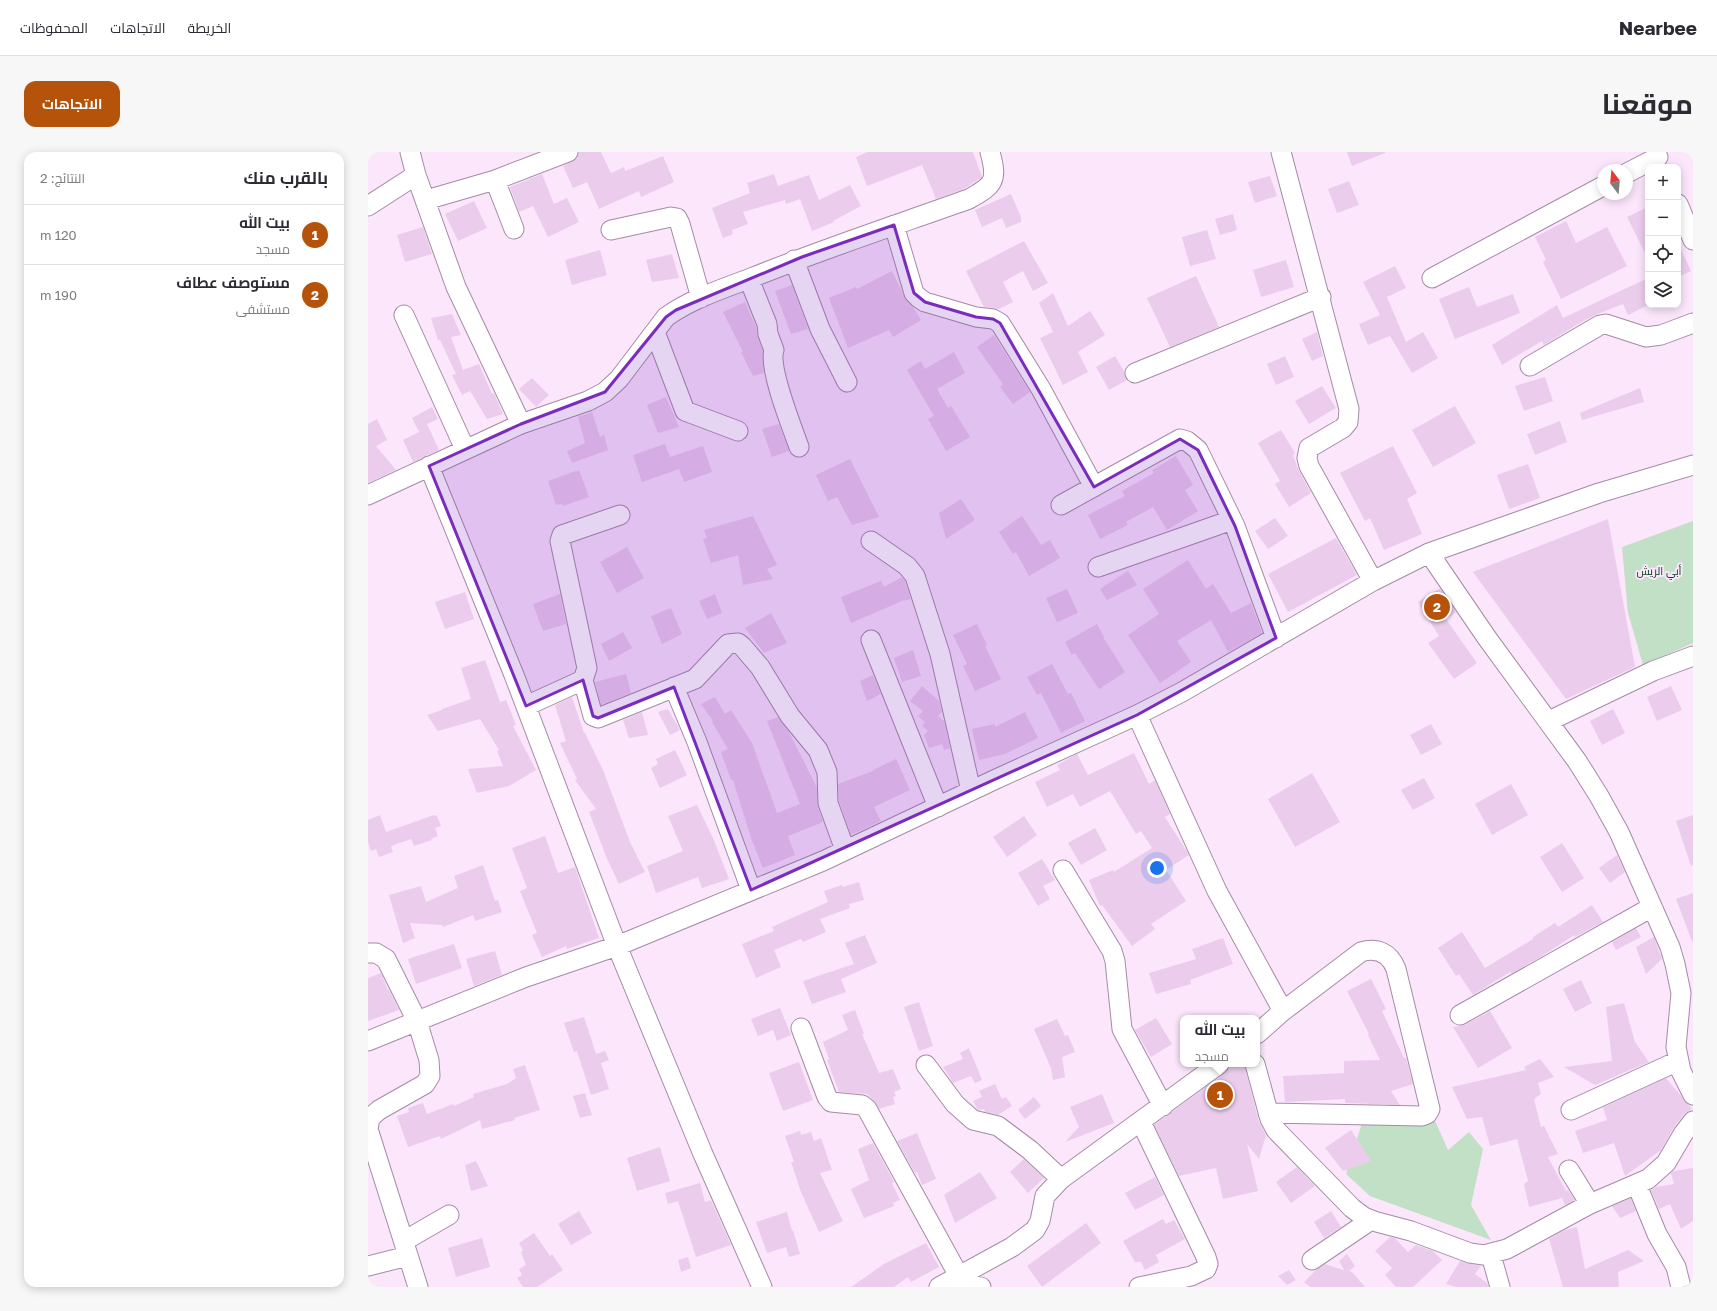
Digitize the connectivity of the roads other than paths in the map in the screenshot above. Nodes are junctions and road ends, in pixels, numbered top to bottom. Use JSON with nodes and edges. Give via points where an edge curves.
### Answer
{"nodes":[{"id":1,"x":410,"y":152,"type":"edge"},
{"id":2,"x":568,"y":152,"type":"edge"},
{"id":3,"x":990,"y":152,"type":"edge"},
{"id":4,"x":1281,"y":152,"type":"edge"},
{"id":5,"x":1659,"y":158,"type":"edge"},
{"id":6,"x":1633,"y":170,"type":"edge"},
{"id":7,"x":416,"y":174,"type":"junction"},
{"id":8,"x":495,"y":180,"type":"junction"},
{"id":9,"x":1597,"y":189,"type":"edge"},
{"id":10,"x":426,"y":200,"type":"junction"},
{"id":11,"x":368,"y":206,"type":"edge"},
{"id":12,"x":1681,"y":211,"type":"edge"},
{"id":13,"x":894,"y":225,"type":"junction"},
{"id":14,"x":514,"y":229,"type":"dead end"},
{"id":15,"x":611,"y":230,"type":"dead end"},
{"id":16,"x":1693,"y":240,"type":"edge"},
{"id":17,"x":794,"y":260,"type":"junction"},
{"id":18,"x":749,"y":278,"type":"junction"},
{"id":19,"x":1432,"y":278,"type":"dead end"},
{"id":20,"x":1321,"y":297,"type":"junction"},
{"id":21,"x":701,"y":298,"type":"junction"},
{"id":22,"x":404,"y":315,"type":"dead end"},
{"id":23,"x":1693,"y":322,"type":"edge"},
{"id":24,"x":655,"y":332,"type":"junction"},
{"id":25,"x":1530,"y":366,"type":"dead end"},
{"id":26,"x":1136,"y":373,"type":"dead end"},
{"id":27,"x":847,"y":382,"type":"dead end"},
{"id":28,"x":521,"y":424,"type":"junction"},
{"id":29,"x":738,"y":431,"type":"dead end"},
{"id":30,"x":799,"y":447,"type":"dead end"},
{"id":31,"x":465,"y":449,"type":"junction"},
{"id":32,"x":1693,"y":465,"type":"edge"},
{"id":33,"x":429,"y":466,"type":"junction"},
{"id":34,"x":1094,"y":486,"type":"junction"},
{"id":35,"x":368,"y":495,"type":"edge"},
{"id":36,"x":1061,"y":505,"type":"dead end"},
{"id":37,"x":620,"y":516,"type":"dead end"},
{"id":38,"x":1232,"y":520,"type":"junction"},
{"id":39,"x":871,"y":541,"type":"dead end"},
{"id":40,"x":1429,"y":553,"type":"junction"},
{"id":41,"x":1098,"y":567,"type":"dead end"},
{"id":42,"x":1373,"y":581,"type":"junction"},
{"id":43,"x":1276,"y":638,"type":"junction"},
{"id":44,"x":871,"y":640,"type":"dead end"},
{"id":45,"x":1693,"y":656,"type":"edge"},
{"id":46,"x":583,"y":680,"type":"junction"},
{"id":47,"x":674,"y":687,"type":"junction"},
{"id":48,"x":526,"y":706,"type":"junction"},
{"id":49,"x":1137,"y":716,"type":"junction"},
{"id":50,"x":1548,"y":721,"type":"junction"},
{"id":51,"x":971,"y":791,"type":"junction"},
{"id":52,"x":938,"y":807,"type":"junction"},
{"id":53,"x":845,"y":850,"type":"junction"},
{"id":54,"x":1063,"y":870,"type":"dead end"},
{"id":55,"x":751,"y":890,"type":"junction"},
{"id":56,"x":1652,"y":907,"type":"junction"},
{"id":57,"x":617,"y":946,"type":"junction"},
{"id":58,"x":368,"y":953,"type":"edge"},
{"id":59,"x":1283,"y":1011,"type":"junction"},
{"id":60,"x":1460,"y":1015,"type":"dead end"},
{"id":61,"x":417,"y":1020,"type":"junction"},
{"id":62,"x":801,"y":1028,"type":"dead end"},
{"id":63,"x":1260,"y":1031,"type":"edge"},
{"id":64,"x":368,"y":1041,"type":"edge"},
{"id":65,"x":1678,"y":1061,"type":"junction"},
{"id":66,"x":926,"y":1064,"type":"dead end"},
{"id":67,"x":1215,"y":1067,"type":"edge"},
{"id":68,"x":1256,"y":1067,"type":"edge"},
{"id":69,"x":1693,"y":1095,"type":"edge"},
{"id":70,"x":1163,"y":1106,"type":"junction"},
{"id":71,"x":1571,"y":1110,"type":"dead end"},
{"id":72,"x":1268,"y":1113,"type":"junction"},
{"id":73,"x":1693,"y":1121,"type":"edge"},
{"id":74,"x":1140,"y":1122,"type":"junction"},
{"id":75,"x":1569,"y":1170,"type":"dead end"},
{"id":76,"x":375,"y":1178,"type":"edge"},
{"id":77,"x":1061,"y":1179,"type":"junction"},
{"id":78,"x":1637,"y":1184,"type":"junction"},
{"id":79,"x":1590,"y":1204,"type":"junction"},
{"id":80,"x":449,"y":1215,"type":"dead end"},
{"id":81,"x":1371,"y":1220,"type":"junction"},
{"id":82,"x":406,"y":1249,"type":"junction"},
{"id":83,"x":1491,"y":1255,"type":"junction"},
{"id":84,"x":1312,"y":1260,"type":"dead end"},
{"id":85,"x":368,"y":1266,"type":"edge"},
{"id":86,"x":949,"y":1282,"type":"edge"},
{"id":87,"x":418,"y":1287,"type":"edge"},
{"id":88,"x":762,"y":1287,"type":"edge"},
{"id":89,"x":981,"y":1287,"type":"edge"},
{"id":90,"x":1146,"y":1287,"type":"edge"},
{"id":91,"x":1500,"y":1287,"type":"edge"},
{"id":92,"x":1681,"y":1287,"type":"edge"}],
"edges":[{"from":1,"to":7,"type":"street"},
{"from":2,"to":8,"type":"street"},
{"from":3,"to":13,"type":"street","via":[[994,173],[987,190],[969,199]]},
{"from":4,"to":20,"type":"street"},
{"from":5,"to":6,"type":"street"},
{"from":7,"to":10,"type":"street"},
{"from":7,"to":11,"type":"street"},
{"from":8,"to":10,"type":"street"},
{"from":8,"to":14,"type":"street"},
{"from":9,"to":19,"type":"street"},
{"from":10,"to":28,"type":"street","via":[[456,287]]},
{"from":12,"to":16,"type":"street"},
{"from":13,"to":17,"type":"street"},
{"from":13,"to":34,"type":"street","via":[[914,293],[925,302],[1000,323],[1041,389]]},
{"from":15,"to":21,"type":"street","via":[[671,217],[677,218]]},
{"from":17,"to":18,"type":"street"},
{"from":17,"to":27,"type":"street","via":[[820,329]]},
{"from":18,"to":21,"type":"street"},
{"from":18,"to":30,"type":"street","via":[[767,324],[774,350],[772,356],[778,384]]},
{"from":20,"to":26,"type":"street"},
{"from":20,"to":42,"type":"street","via":[[1350,416],[1343,428],[1309,448],[1307,458],[1309,466]]},
{"from":21,"to":24,"type":"street","via":[[676,310]]},
{"from":22,"to":31,"type":"street"},
{"from":23,"to":25,"type":"street","via":[[1662,335],[1646,337],[1606,324],[1600,325]]},
{"from":24,"to":28,"type":"street","via":[[619,379],[605,392],[588,401]]},
{"from":24,"to":29,"type":"street","via":[[685,411]]},
{"from":28,"to":31,"type":"street"},
{"from":31,"to":33,"type":"street"},
{"from":32,"to":40,"type":"street","via":[[1604,491]]},
{"from":33,"to":35,"type":"street"},
{"from":33,"to":48,"type":"street"},
{"from":34,"to":36,"type":"street"},
{"from":34,"to":38,"type":"street","via":[[1180,439],[1198,450]]},
{"from":37,"to":46,"type":"street","via":[[562,535],[560,541],[587,668]]},
{"from":38,"to":41,"type":"street"},
{"from":38,"to":43,"type":"street"},
{"from":39,"to":51,"type":"street","via":[[907,566],[915,576],[940,654]]},
{"from":40,"to":42,"type":"street"},
{"from":40,"to":50,"type":"street"},
{"from":42,"to":43,"type":"street"},
{"from":43,"to":49,"type":"street"},
{"from":44,"to":52,"type":"street"},
{"from":45,"to":50,"type":"street","via":[[1653,671]]},
{"from":46,"to":47,"type":"street","via":[[593,716],[596,718]]},
{"from":46,"to":48,"type":"street"},
{"from":47,"to":53,"type":"street","via":[[698,676],[728,644],[738,643],[742,646],[760,667],[790,716],[820,754],[827,772],[828,803]]},
{"from":47,"to":55,"type":"street"},
{"from":48,"to":57,"type":"street"},
{"from":49,"to":51,"type":"street"},
{"from":49,"to":59,"type":"street","via":[[1217,891]]},
{"from":50,"to":56,"type":"street","via":[[1599,796],[1619,832]]},
{"from":51,"to":52,"type":"street"},
{"from":52,"to":53,"type":"street"},
{"from":53,"to":55,"type":"street"},
{"from":54,"to":70,"type":"street","via":[[1112,951],[1122,1029]]},
{"from":55,"to":57,"type":"street"},
{"from":56,"to":60,"type":"street"},
{"from":56,"to":65,"type":"street","via":[[1670,947],[1679,980],[1680,1007],[1676,1047]]},
{"from":57,"to":61,"type":"street","via":[[526,977]]},
{"from":57,"to":88,"type":"street","via":[[703,1154]]},
{"from":58,"to":61,"type":"street","via":[[381,955],[386,959]]},
{"from":59,"to":63,"type":"street"},
{"from":59,"to":72,"type":"street","via":[[1361,952],[1383,952],[1394,962],[1430,1109],[1422,1116]]},
{"from":61,"to":64,"type":"street"},
{"from":61,"to":76,"type":"street","via":[[429,1060],[430,1076],[425,1084],[379,1110],[370,1118],[368,1129]]},
{"from":62,"to":86,"type":"street","via":[[831,1102],[862,1105],[867,1110]]},
{"from":65,"to":69,"type":"street"},
{"from":65,"to":71,"type":"street"},
{"from":66,"to":77,"type":"street","via":[[955,1104],[973,1120],[998,1126],[1030,1150]]},
{"from":67,"to":70,"type":"street"},
{"from":68,"to":72,"type":"street"},
{"from":70,"to":74,"type":"street"},
{"from":72,"to":81,"type":"street","via":[[1280,1136],[1352,1208]]},
{"from":73,"to":78,"type":"street","via":[[1666,1163],[1653,1176]]},
{"from":74,"to":77,"type":"street"},
{"from":74,"to":90,"type":"street","via":[[1208,1264],[1206,1269],[1198,1274]]},
{"from":75,"to":79,"type":"street"},
{"from":76,"to":82,"type":"street"},
{"from":77,"to":86,"type":"street","via":[[1045,1196],[1040,1221],[1035,1230],[1012,1247]]},
{"from":78,"to":79,"type":"street"},
{"from":78,"to":92,"type":"street","via":[[1657,1234],[1676,1267]]},
{"from":79,"to":83,"type":"street"},
{"from":80,"to":82,"type":"street"},
{"from":81,"to":83,"type":"street","via":[[1412,1231],[1470,1253]]},
{"from":81,"to":84,"type":"street"},
{"from":82,"to":85,"type":"street"},
{"from":82,"to":87,"type":"street"},
{"from":83,"to":91,"type":"street"},
{"from":86,"to":89,"type":"street"}]}
